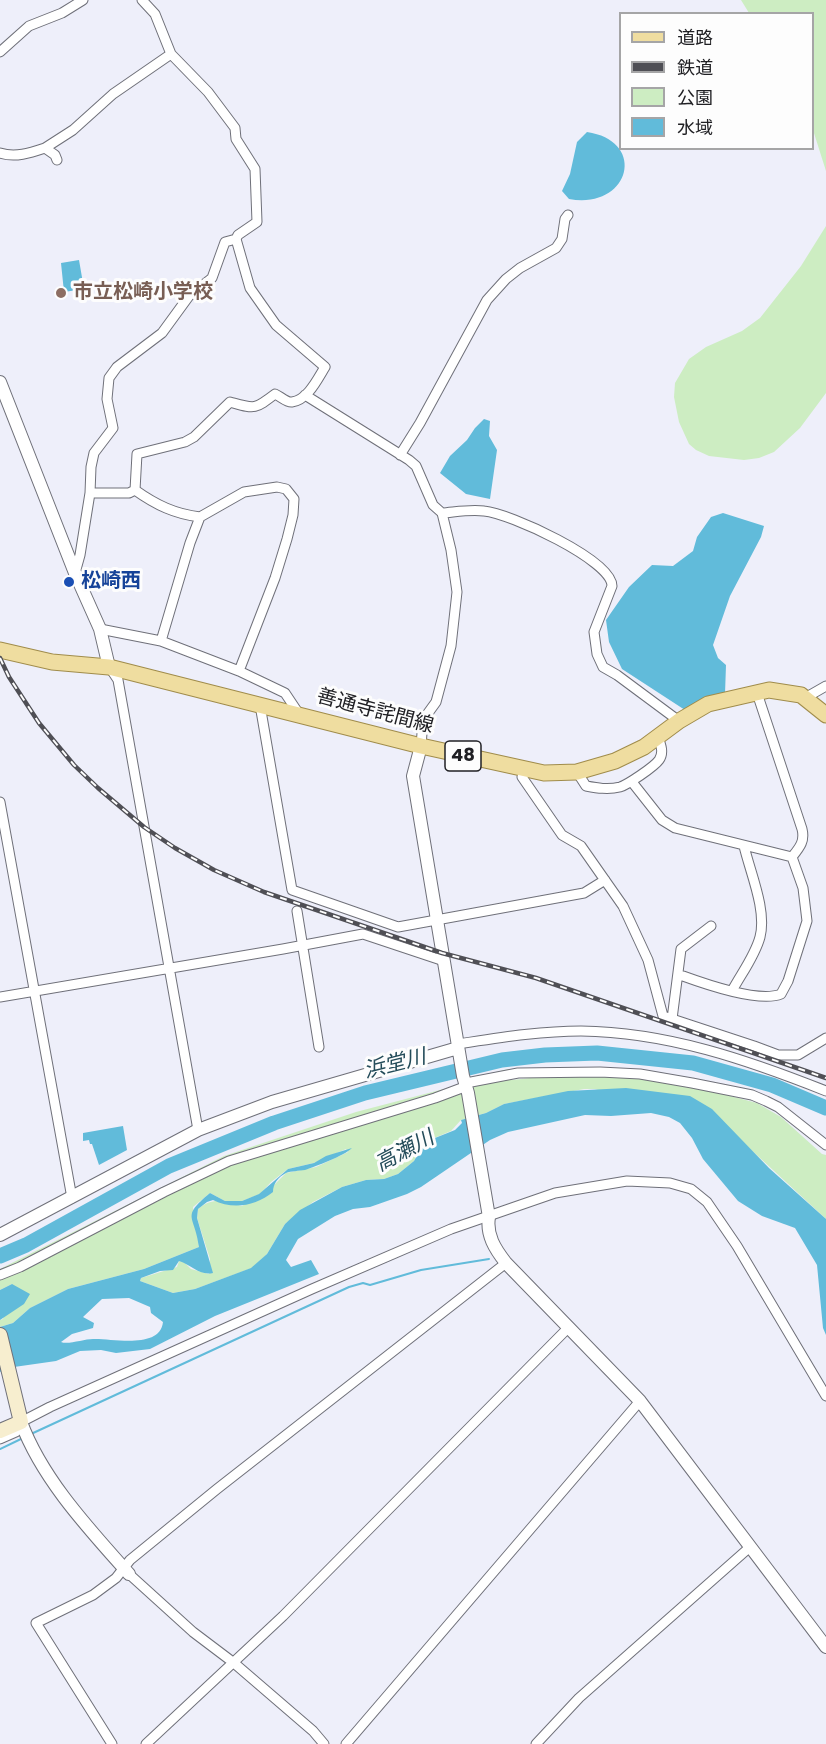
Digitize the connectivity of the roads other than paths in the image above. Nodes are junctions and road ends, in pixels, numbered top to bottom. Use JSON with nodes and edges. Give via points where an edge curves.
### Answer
{"nodes":[{"id":1,"x":83,"y":0,"type":"edge"},
{"id":2,"x":142,"y":0,"type":"edge"},
{"id":3,"x":0,"y":52,"type":"edge"},
{"id":4,"x":171,"y":54,"type":"junction"},
{"id":5,"x":45,"y":148,"type":"junction"},
{"id":6,"x":0,"y":153,"type":"edge"},
{"id":7,"x":57,"y":160,"type":"dead end"},
{"id":8,"x":568,"y":215,"type":"dead end"},
{"id":9,"x":236,"y":239,"type":"junction"},
{"id":10,"x":0,"y":382,"type":"edge"},
{"id":11,"x":304,"y":395,"type":"junction"},
{"id":12,"x":400,"y":455,"type":"junction"},
{"id":13,"x":135,"y":490,"type":"junction"},
{"id":14,"x":90,"y":493,"type":"junction"},
{"id":15,"x":442,"y":513,"type":"junction"},
{"id":16,"x":200,"y":518,"type":"junction"},
{"id":17,"x":75,"y":573,"type":"junction"},
{"id":18,"x":100,"y":629,"type":"junction"},
{"id":19,"x":161,"y":640,"type":"junction"},
{"id":20,"x":0,"y":650,"type":"edge"},
{"id":21,"x":109,"y":667,"type":"junction"},
{"id":22,"x":239,"y":671,"type":"junction"},
{"id":23,"x":826,"y":686,"type":"edge"},
{"id":24,"x":757,"y":693,"type":"junction"},
{"id":25,"x":805,"y":698,"type":"junction"},
{"id":26,"x":260,"y":705,"type":"junction"},
{"id":27,"x":299,"y":714,"type":"junction"},
{"id":28,"x":826,"y":715,"type":"edge"},
{"id":29,"x":679,"y":721,"type":"junction"},
{"id":30,"x":658,"y":737,"type":"junction"},
{"id":31,"x":421,"y":747,"type":"junction"},
{"id":32,"x":524,"y":769,"type":"junction"},
{"id":33,"x":577,"y":772,"type":"junction"},
{"id":34,"x":632,"y":782,"type":"junction"},
{"id":35,"x":0,"y":802,"type":"edge"},
{"id":36,"x":744,"y":846,"type":"junction"},
{"id":37,"x":792,"y":857,"type":"junction"},
{"id":38,"x":605,"y":880,"type":"junction"},
{"id":39,"x":297,"y":911,"type":"dead end"},
{"id":40,"x":437,"y":919,"type":"junction"},
{"id":41,"x":711,"y":926,"type":"dead end"},
{"id":42,"x":302,"y":944,"type":"junction"},
{"id":43,"x":444,"y":961,"type":"junction"},
{"id":44,"x":168,"y":969,"type":"junction"},
{"id":45,"x":683,"y":976,"type":"dead end"},
{"id":46,"x":34,"y":990,"type":"junction"},
{"id":47,"x":732,"y":991,"type":"junction"},
{"id":48,"x":0,"y":997,"type":"edge"},
{"id":49,"x":672,"y":1019,"type":"junction"},
{"id":50,"x":826,"y":1038,"type":"edge"},
{"id":51,"x":458,"y":1046,"type":"junction"},
{"id":52,"x":319,"y":1047,"type":"dead end"},
{"id":53,"x":466,"y":1084,"type":"junction"},
{"id":54,"x":826,"y":1091,"type":"edge"},
{"id":55,"x":198,"y":1130,"type":"junction"},
{"id":56,"x":826,"y":1145,"type":"edge"},
{"id":57,"x":72,"y":1198,"type":"junction"},
{"id":58,"x":489,"y":1215,"type":"junction"},
{"id":59,"x":0,"y":1235,"type":"edge"},
{"id":60,"x":506,"y":1263,"type":"junction"},
{"id":61,"x":0,"y":1275,"type":"edge"},
{"id":62,"x":568,"y":1328,"type":"junction"},
{"id":63,"x":0,"y":1335,"type":"edge"},
{"id":64,"x":826,"y":1396,"type":"edge"},
{"id":65,"x":639,"y":1401,"type":"junction"},
{"id":66,"x":23,"y":1428,"type":"junction"},
{"id":67,"x":0,"y":1431,"type":"edge"},
{"id":68,"x":0,"y":1439,"type":"edge"},
{"id":69,"x":750,"y":1547,"type":"junction"},
{"id":70,"x":126,"y":1571,"type":"junction"},
{"id":71,"x":826,"y":1647,"type":"edge"},
{"id":72,"x":234,"y":1663,"type":"junction"},
{"id":73,"x":112,"y":1744,"type":"edge"},
{"id":74,"x":146,"y":1744,"type":"edge"},
{"id":75,"x":324,"y":1744,"type":"edge"},
{"id":76,"x":346,"y":1744,"type":"edge"},
{"id":77,"x":536,"y":1744,"type":"edge"}],
"edges":[{"from":1,"to":3,"type":"street","via":[[29,26]]},
{"from":2,"to":4,"type":"street","via":[[155,14]]},
{"from":4,"to":5,"type":"street"},
{"from":4,"to":9,"type":"street","via":[[229,118],[255,169],[257,222]]},
{"from":5,"to":6,"type":"street","via":[[27,154]]},
{"from":5,"to":7,"type":"street"},
{"from":8,"to":12,"type":"street","via":[[556,248],[520,268],[487,300]]},
{"from":9,"to":11,"type":"street","via":[[250,288],[276,325],[325,367]]},
{"from":9,"to":14,"type":"street","via":[[225,243],[212,278],[189,296],[162,333],[117,367],[109,378],[107,399],[113,428],[94,453]]},
{"from":10,"to":17,"type":"street"},
{"from":11,"to":12,"type":"street"},
{"from":11,"to":13,"type":"street","via":[[292,402],[275,394],[253,408],[230,402],[185,442],[136,454]]},
{"from":12,"to":15,"type":"street","via":[[416,466],[433,506]]},
{"from":13,"to":14,"type":"street"},
{"from":13,"to":16,"type":"street","via":[[172,512]]},
{"from":14,"to":17,"type":"street"},
{"from":15,"to":29,"type":"street","via":[[484,511],[506,516],[551,536],[605,570],[612,586],[594,632],[600,661]]},
{"from":15,"to":31,"type":"street","via":[[457,592],[451,646],[436,702],[423,720]]},
{"from":16,"to":19,"type":"street"},
{"from":16,"to":22,"type":"street","via":[[244,492],[277,487],[286,489],[294,499],[278,568]]},
{"from":17,"to":18,"type":"street"},
{"from":18,"to":19,"type":"street"},
{"from":18,"to":21,"type":"street"},
{"from":19,"to":22,"type":"street"},
{"from":20,"to":21,"type":"main road","name":"善通寺詫間線","number":"48","via":[[52,662]]},
{"from":21,"to":26,"type":"main road","name":"善通寺詫間線","number":"48"},
{"from":21,"to":44,"type":"street","via":[[118,680]]},
{"from":22,"to":27,"type":"street","via":[[285,693]]},
{"from":23,"to":25,"type":"street"},
{"from":24,"to":25,"type":"main road","name":"善通寺詫間線","number":"48","via":[[782,691]]},
{"from":24,"to":29,"type":"main road","name":"善通寺詫間線","number":"48","via":[[708,704]]},
{"from":24,"to":37,"type":"street","via":[[804,837]]},
{"from":25,"to":28,"type":"main road","name":"善通寺詫間線","number":"48"},
{"from":26,"to":27,"type":"main road","name":"善通寺詫間線","number":"48"},
{"from":26,"to":40,"type":"street","via":[[292,890],[398,927]]},
{"from":27,"to":31,"type":"main road","name":"善通寺詫間線","number":"48"},
{"from":29,"to":30,"type":"main road","name":"善通寺詫間線","number":"48"},
{"from":30,"to":33,"type":"main road","name":"善通寺詫間線","number":"48","via":[[615,761]]},
{"from":30,"to":34,"type":"street","via":[[662,749],[659,760]]},
{"from":31,"to":32,"type":"main road","name":"善通寺詫間線","number":"48"},
{"from":31,"to":40,"type":"street","via":[[413,776]]},
{"from":32,"to":33,"type":"main road","name":"善通寺詫間線","number":"48"},
{"from":32,"to":38,"type":"street","via":[[522,777],[562,835],[581,846]]},
{"from":33,"to":34,"type":"street","via":[[586,786],[606,789]]},
{"from":34,"to":36,"type":"street","via":[[662,820],[675,828]]},
{"from":35,"to":46,"type":"street"},
{"from":36,"to":37,"type":"street"},
{"from":36,"to":47,"type":"street","via":[[762,925],[758,943]]},
{"from":37,"to":47,"type":"street","via":[[803,888],[807,921],[788,981],[776,996]]},
{"from":38,"to":40,"type":"street","via":[[584,892]]},
{"from":38,"to":49,"type":"street","via":[[623,906],[648,960],[663,1016]]},
{"from":39,"to":42,"type":"street"},
{"from":40,"to":43,"type":"street"},
{"from":41,"to":49,"type":"street","via":[[681,949]]},
{"from":42,"to":43,"type":"street","via":[[363,934]]},
{"from":42,"to":44,"type":"street"},
{"from":42,"to":52,"type":"street"},
{"from":43,"to":51,"type":"street"},
{"from":44,"to":46,"type":"street"},
{"from":44,"to":55,"type":"street"},
{"from":45,"to":47,"type":"street"},
{"from":46,"to":48,"type":"street"},
{"from":46,"to":57,"type":"street"},
{"from":49,"to":50,"type":"street","via":[[787,1057],[798,1055]]},
{"from":51,"to":53,"type":"street"},
{"from":51,"to":54,"type":"street","via":[[579,1031],[644,1036],[710,1050]]},
{"from":51,"to":55,"type":"street","via":[[272,1102]]},
{"from":53,"to":56,"type":"street","via":[[518,1073],[640,1074],[752,1095],[778,1107]]},
{"from":53,"to":58,"type":"street"},
{"from":53,"to":61,"type":"street","via":[[435,1098],[229,1161]]},
{"from":55,"to":57,"type":"street"},
{"from":57,"to":59,"type":"street"},
{"from":58,"to":60,"type":"street","via":[[491,1240]]},
{"from":58,"to":64,"type":"street","via":[[555,1193],[627,1181],[670,1183],[691,1189],[707,1202],[721,1222]]},
{"from":58,"to":66,"type":"street","via":[[334,1279],[50,1407]]},
{"from":60,"to":62,"type":"street"},
{"from":60,"to":70,"type":"street","via":[[130,1560]]},
{"from":62,"to":65,"type":"street"},
{"from":62,"to":72,"type":"street"},
{"from":63,"to":66,"type":"main road"},
{"from":65,"to":69,"type":"street"},
{"from":65,"to":76,"type":"street"},
{"from":66,"to":67,"type":"main road"},
{"from":66,"to":68,"type":"street"},
{"from":66,"to":70,"type":"street","via":[[52,1479]]},
{"from":69,"to":71,"type":"street"},
{"from":69,"to":77,"type":"street","via":[[579,1698]]},
{"from":70,"to":72,"type":"street"},
{"from":70,"to":73,"type":"street","via":[[93,1595],[36,1623]]},
{"from":72,"to":74,"type":"street"},
{"from":72,"to":75,"type":"street"}]}
